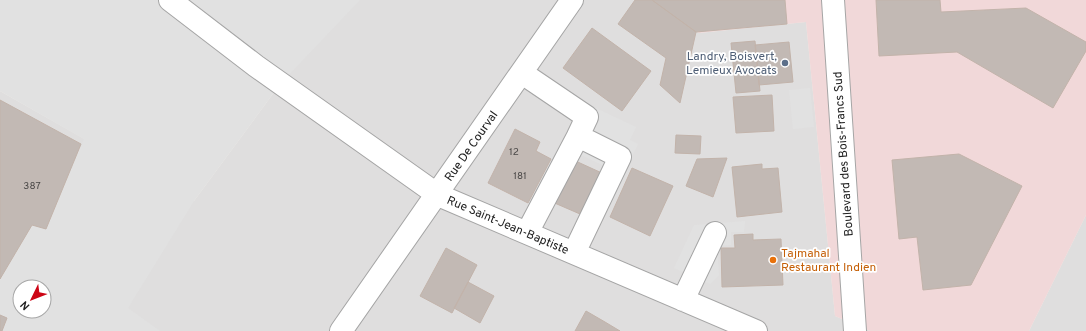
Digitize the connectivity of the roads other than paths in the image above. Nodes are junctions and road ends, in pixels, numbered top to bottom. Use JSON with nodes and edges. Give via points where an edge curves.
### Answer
{"nodes":[{"id":1,"x":170,"y":0,"type":"edge"},
{"id":2,"x":572,"y":0,"type":"edge"},
{"id":3,"x":833,"y":0,"type":"edge"},
{"id":4,"x":522,"y":73,"type":"junction"},
{"id":5,"x":578,"y":136,"type":"junction"},
{"id":6,"x":438,"y":195,"type":"junction"},
{"id":7,"x":527,"y":233,"type":"junction"},
{"id":8,"x":715,"y":233,"type":"dead end"},
{"id":9,"x":574,"y":253,"type":"junction"},
{"id":10,"x":683,"y":300,"type":"junction"},
{"id":11,"x":751,"y":330,"type":"edge"},
{"id":12,"x":341,"y":331,"type":"edge"},
{"id":13,"x":855,"y":331,"type":"edge"}],
"edges":[{"from":1,"to":6,"type":"street","name":"Rue Saint-Jean-Baptiste","via":[[256,66]]},
{"from":2,"to":4,"type":"street","name":"Rue De Courval"},
{"from":3,"to":13,"type":"street","name":"Boulevard des Bois-Francs Sud"},
{"from":4,"to":5,"type":"street","via":[[587,117]]},
{"from":4,"to":6,"type":"street","name":"Rue De Courval"},
{"from":5,"to":7,"type":"street"},
{"from":5,"to":9,"type":"street","via":[[620,157]]},
{"from":6,"to":7,"type":"street","name":"Rue Saint-Jean-Baptiste"},
{"from":6,"to":12,"type":"street","name":"Rue De Courval"},
{"from":7,"to":9,"type":"street","name":"Rue Saint-Jean-Baptiste"},
{"from":8,"to":10,"type":"street"},
{"from":9,"to":10,"type":"street","name":"Rue Saint-Jean-Baptiste"},
{"from":10,"to":11,"type":"street","name":"Rue Saint-Jean-Baptiste"}]}
